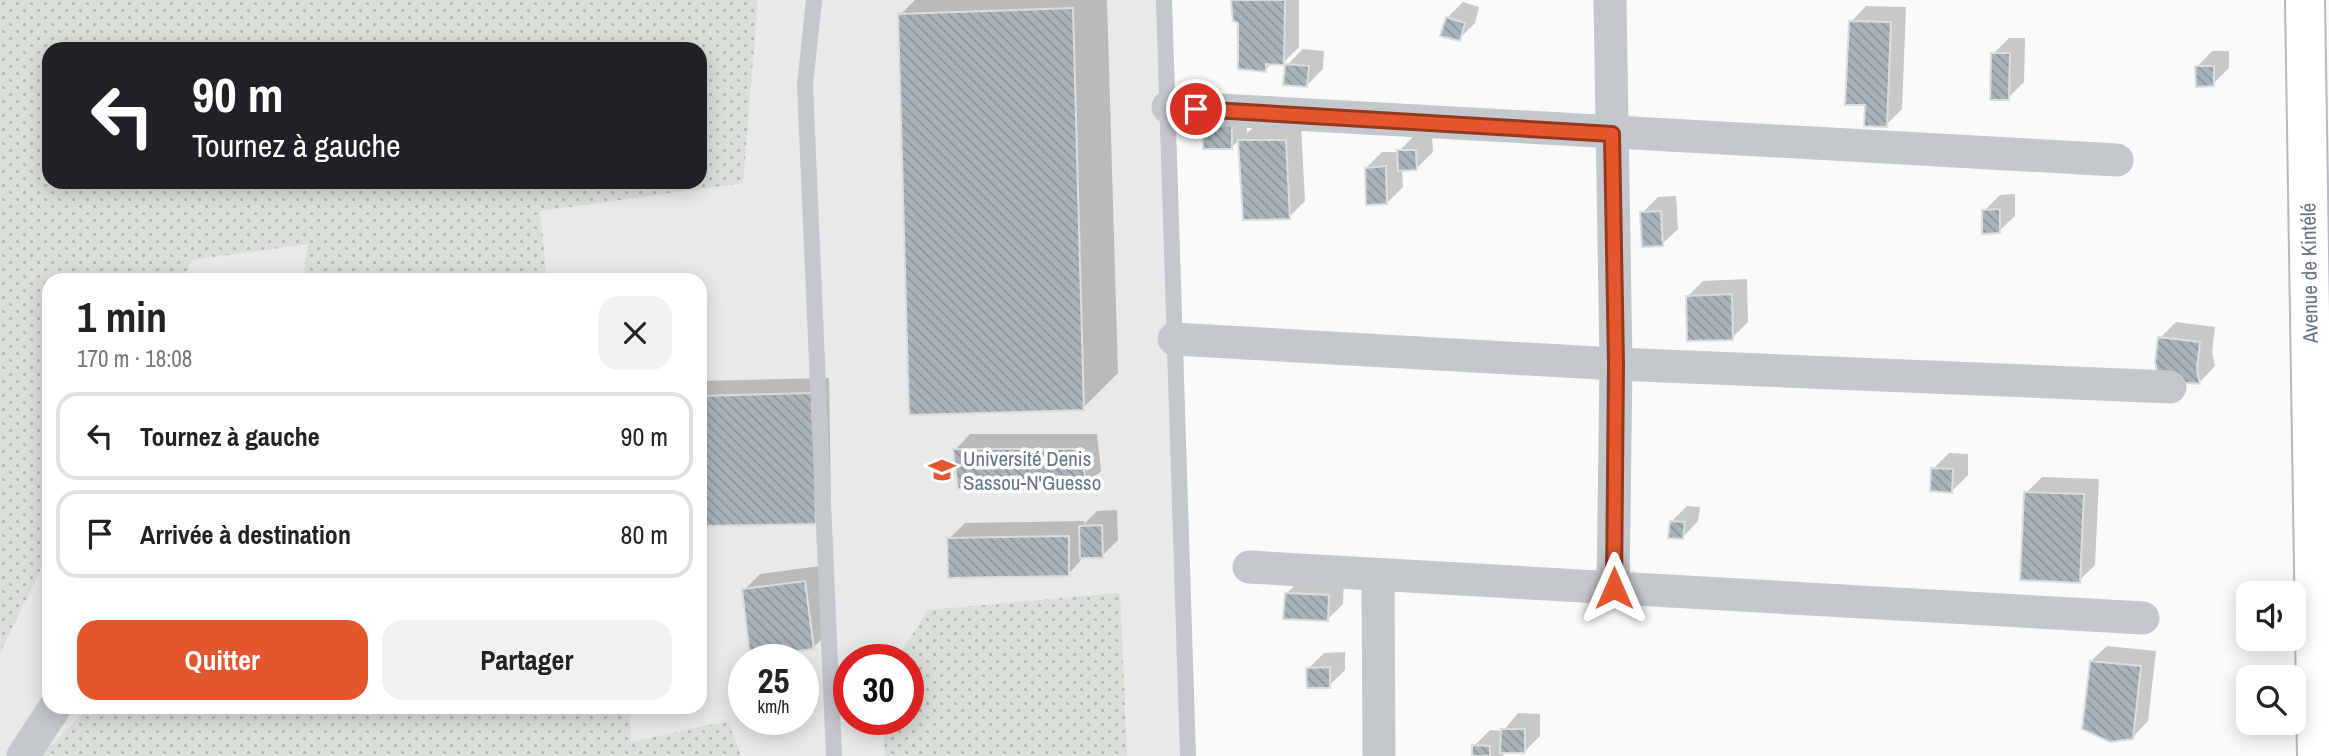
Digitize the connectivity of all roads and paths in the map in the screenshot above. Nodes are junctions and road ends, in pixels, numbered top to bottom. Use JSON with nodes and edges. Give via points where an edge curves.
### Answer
{"nodes":[{"id":1,"x":814,"y":0,"type":"edge"},
{"id":2,"x":1164,"y":0,"type":"edge"},
{"id":3,"x":1610,"y":0,"type":"edge"},
{"id":4,"x":2305,"y":0,"type":"edge"},
{"id":5,"x":2318,"y":49,"type":"edge"},
{"id":6,"x":1168,"y":107,"type":"junction"},
{"id":7,"x":1612,"y":134,"type":"junction"},
{"id":8,"x":2118,"y":160,"type":"dead end"},
{"id":9,"x":1174,"y":339,"type":"junction"},
{"id":10,"x":1616,"y":364,"type":"junction"},
{"id":11,"x":2170,"y":387,"type":"dead end"},
{"id":12,"x":1249,"y":568,"type":"dead end"},
{"id":13,"x":1378,"y":575,"type":"junction"},
{"id":14,"x":1614,"y":588,"type":"junction"},
{"id":15,"x":2143,"y":618,"type":"dead end"},
{"id":16,"x":50,"y":714,"type":"edge"},
{"id":17,"x":23,"y":756,"type":"edge"},
{"id":18,"x":834,"y":756,"type":"edge"},
{"id":19,"x":1188,"y":756,"type":"edge"},
{"id":20,"x":1378,"y":756,"type":"edge"},
{"id":21,"x":2317,"y":756,"type":"edge"}],
"edges":[{"from":1,"to":18,"type":"lane","via":[[805,85]]},
{"from":2,"to":6,"type":"lane"},
{"from":3,"to":7,"type":"street"},
{"from":4,"to":5,"type":"main road","name":"Avenue de Kintélé"},
{"from":5,"to":21,"type":"main road","name":"Avenue de Kintélé"},
{"from":6,"to":7,"type":"street"},
{"from":6,"to":9,"type":"lane"},
{"from":7,"to":8,"type":"street"},
{"from":7,"to":10,"type":"street"},
{"from":9,"to":10,"type":"street"},
{"from":9,"to":19,"type":"lane"},
{"from":10,"to":11,"type":"street"},
{"from":10,"to":14,"type":"street"},
{"from":12,"to":13,"type":"street"},
{"from":13,"to":14,"type":"street"},
{"from":13,"to":20,"type":"street"},
{"from":14,"to":15,"type":"street"},
{"from":16,"to":17,"type":"street"}]}
